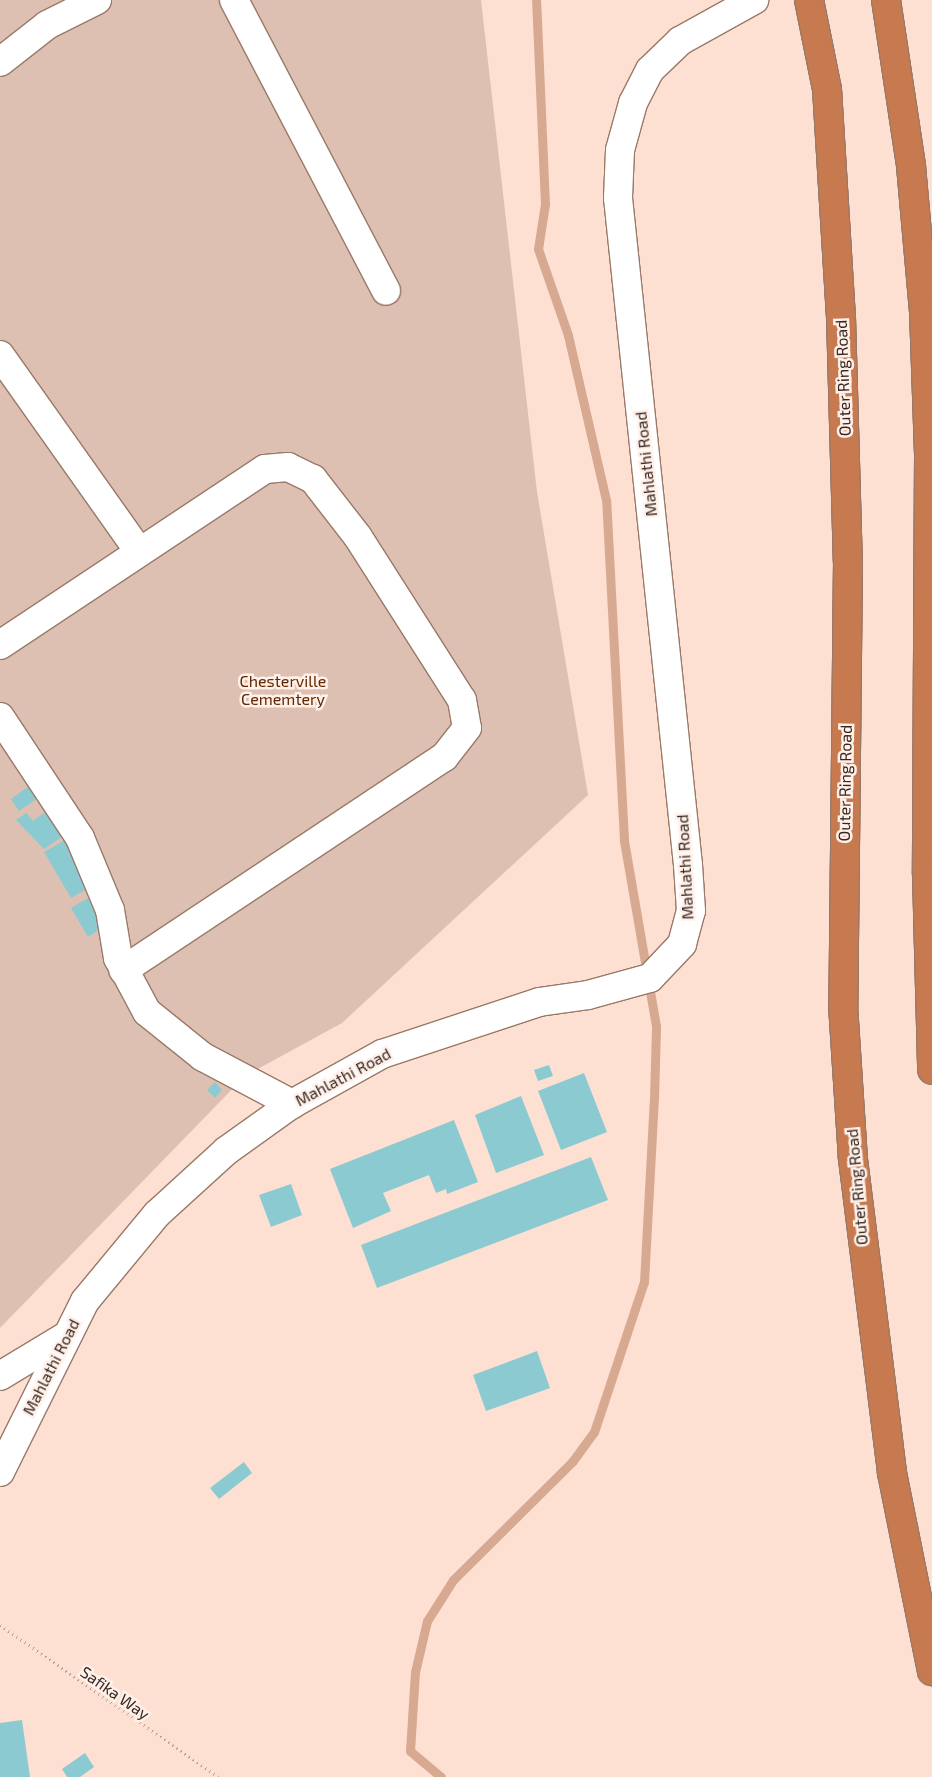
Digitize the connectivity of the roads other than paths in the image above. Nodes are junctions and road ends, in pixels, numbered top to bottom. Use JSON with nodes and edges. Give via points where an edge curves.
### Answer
{"nodes":[{"id":1,"x":97,"y":0,"type":"edge"},
{"id":2,"x":234,"y":0,"type":"edge"},
{"id":3,"x":754,"y":0,"type":"edge"},
{"id":4,"x":809,"y":0,"type":"edge"},
{"id":5,"x":886,"y":0,"type":"edge"},
{"id":6,"x":0,"y":62,"type":"edge"},
{"id":7,"x":386,"y":291,"type":"dead end"},
{"id":8,"x":0,"y":355,"type":"edge"},
{"id":9,"x":138,"y":551,"type":"junction"},
{"id":10,"x":0,"y":645,"type":"edge"},
{"id":11,"x":0,"y":717,"type":"edge"},
{"id":12,"x":123,"y":970,"type":"junction"},
{"id":13,"x":932,"y":1070,"type":"edge"},
{"id":14,"x":292,"y":1104,"type":"junction"},
{"id":15,"x":66,"y":1336,"type":"junction"},
{"id":16,"x":0,"y":1376,"type":"edge"},
{"id":17,"x":0,"y":1472,"type":"edge"},
{"id":18,"x":932,"y":1671,"type":"edge"}],
"edges":[{"from":1,"to":6,"type":"street","via":[[48,25]]},
{"from":2,"to":7,"type":"street"},
{"from":3,"to":14,"type":"street","name":"Mahlathi Road","via":[[680,41],[650,70],[633,103],[620,150],[618,198],[688,865],[689,927],[671,959],[650,978],[539,1002],[462,1024],[382,1054]]},
{"from":4,"to":18,"type":"highway","name":"Outer Ring Road","via":[[827,89],[841,317],[848,562],[843,1005],[868,1306],[910,1563]]},
{"from":5,"to":13,"type":"highway","via":[[897,51],[924,311]]},
{"from":8,"to":9,"type":"street"},
{"from":9,"to":10,"type":"street"},
{"from":9,"to":12,"type":"street","via":[[265,469],[298,471],[313,479],[358,537],[462,700],[468,728],[464,738],[430,766]]},
{"from":11,"to":12,"type":"street","via":[[80,838],[110,910]]},
{"from":12,"to":14,"type":"street","via":[[147,1012],[173,1036],[203,1057]]},
{"from":14,"to":15,"type":"street","name":"Mahlathi Road","via":[[226,1151],[157,1214],[85,1301]]},
{"from":15,"to":16,"type":"street"},
{"from":15,"to":17,"type":"street","name":"Mahlathi Road"}]}
